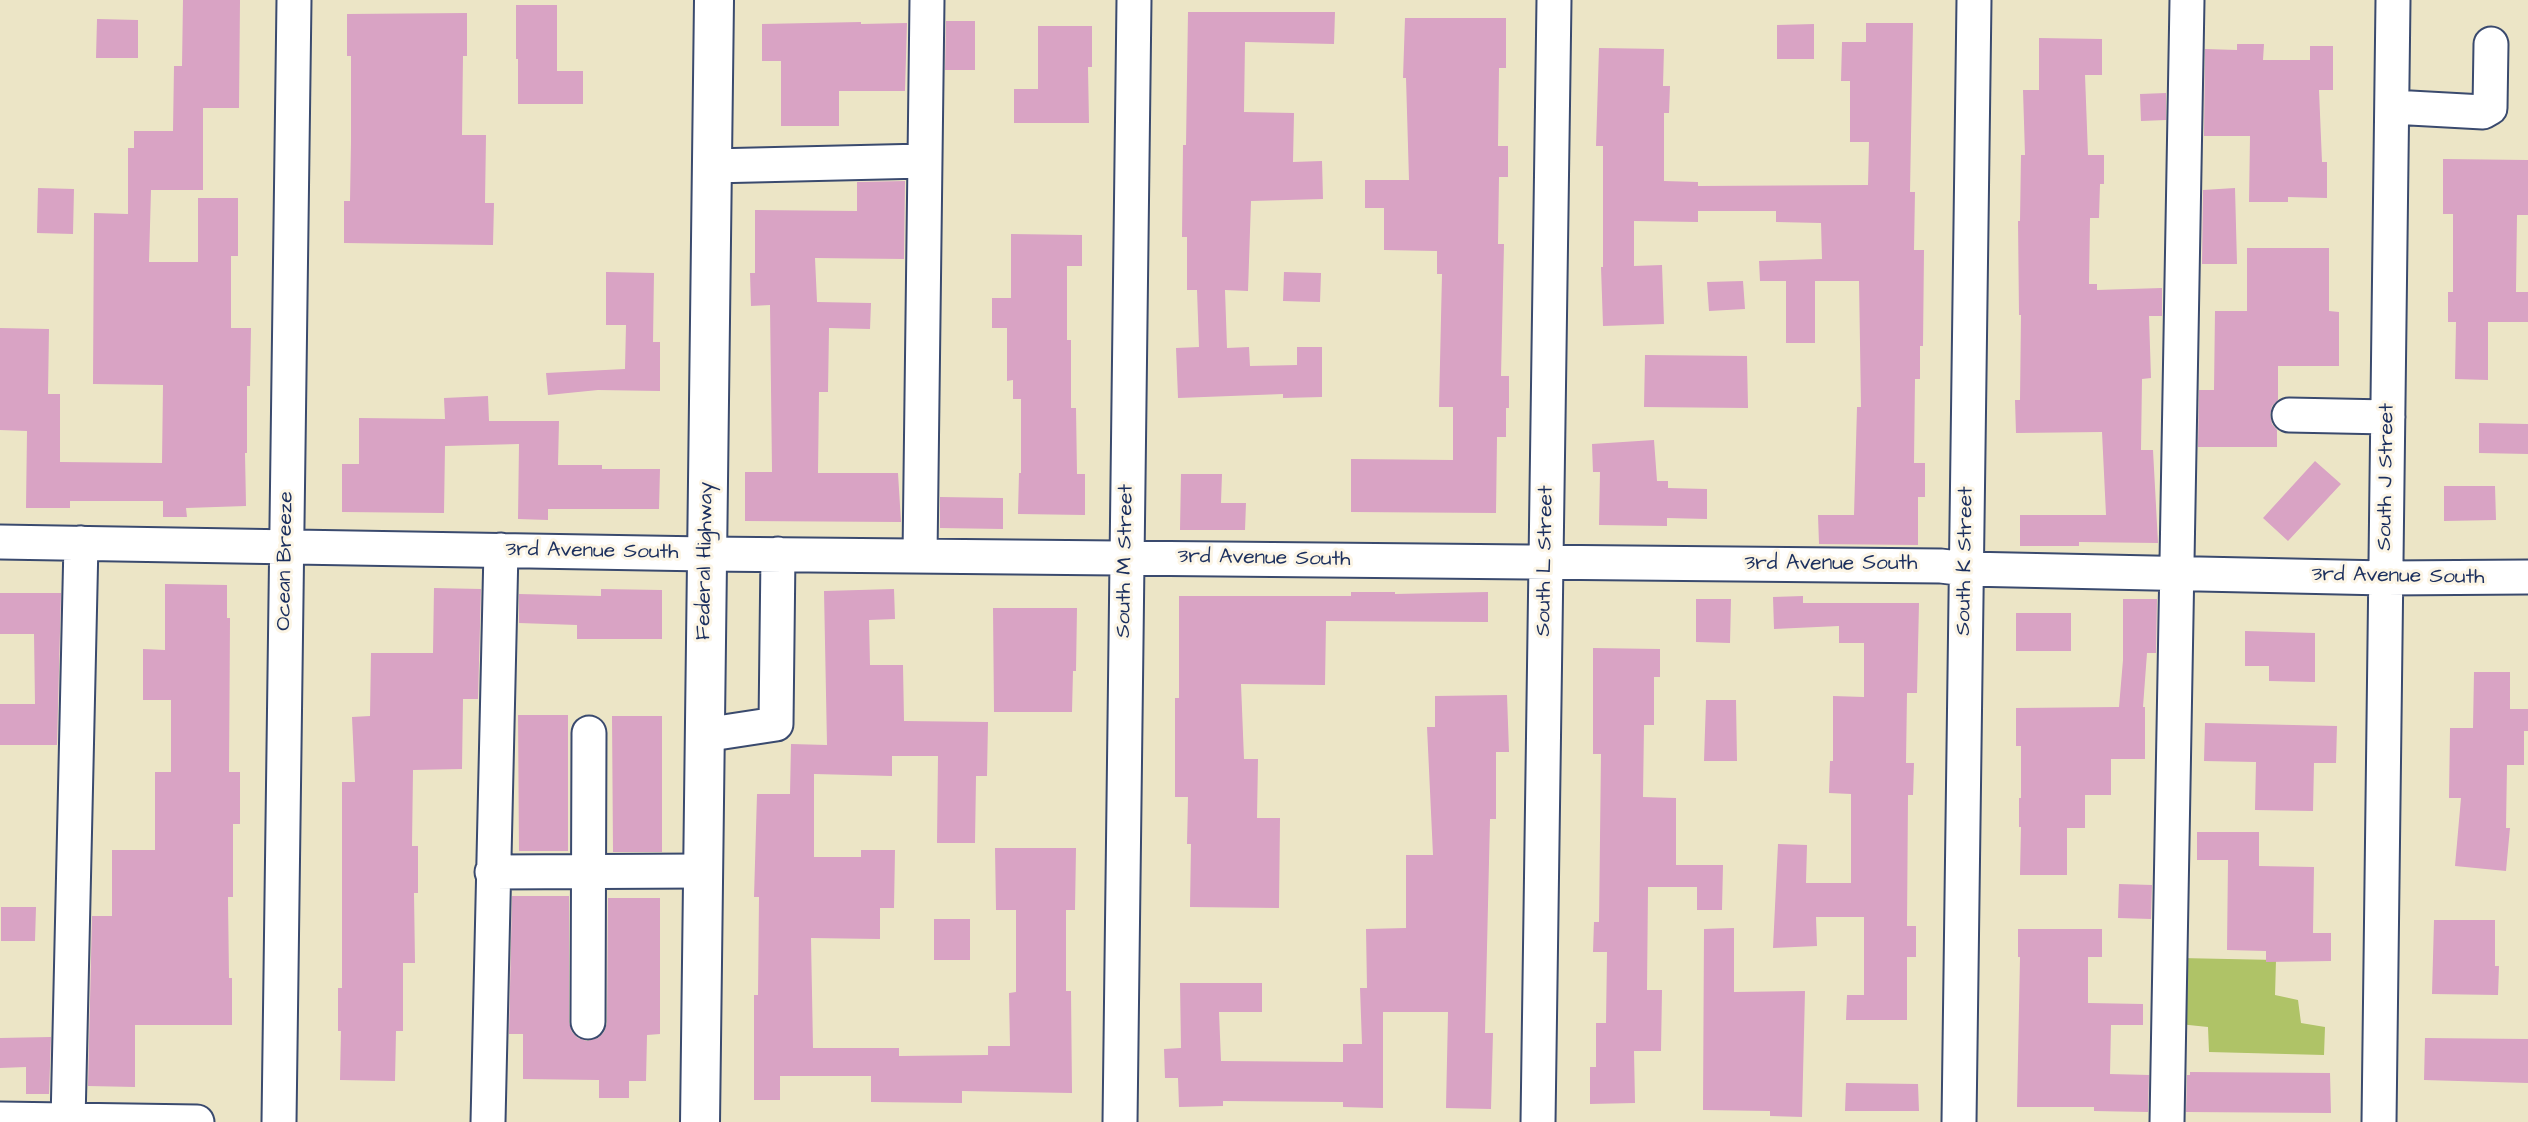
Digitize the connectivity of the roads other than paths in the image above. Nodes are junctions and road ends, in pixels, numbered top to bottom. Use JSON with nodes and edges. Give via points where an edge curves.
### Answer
{"nodes":[{"id":1,"x":294,"y":0,"type":"edge"},
{"id":2,"x":713,"y":0,"type":"edge"},
{"id":3,"x":927,"y":0,"type":"edge"},
{"id":4,"x":1134,"y":0,"type":"edge"},
{"id":5,"x":1554,"y":0,"type":"edge"},
{"id":6,"x":1973,"y":0,"type":"edge"},
{"id":7,"x":2187,"y":0,"type":"edge"},
{"id":8,"x":2393,"y":0,"type":"edge"},
{"id":9,"x":2491,"y":44,"type":"dead end"},
{"id":10,"x":2392,"y":107,"type":"junction"},
{"id":11,"x":925,"y":161,"type":"junction"},
{"id":12,"x":711,"y":166,"type":"junction"},
{"id":13,"x":2289,"y":415,"type":"dead end"},
{"id":14,"x":2388,"y":416,"type":"junction"},
{"id":15,"x":0,"y":542,"type":"edge"},
{"id":16,"x":81,"y":543,"type":"junction"},
{"id":17,"x":286,"y":546,"type":"junction"},
{"id":18,"x":501,"y":550,"type":"junction"},
{"id":19,"x":706,"y":554,"type":"junction"},
{"id":20,"x":778,"y":554,"type":"junction"},
{"id":21,"x":920,"y":556,"type":"junction"},
{"id":22,"x":1126,"y":557,"type":"junction"},
{"id":23,"x":1546,"y":563,"type":"junction"},
{"id":24,"x":1966,"y":569,"type":"junction"},
{"id":25,"x":2177,"y":572,"type":"junction"},
{"id":26,"x":2528,"y":577,"type":"edge"},
{"id":27,"x":2386,"y":578,"type":"junction"},
{"id":28,"x":589,"y":733,"type":"dead end"},
{"id":29,"x":704,"y":735,"type":"junction"},
{"id":30,"x":703,"y":871,"type":"junction"},
{"id":31,"x":492,"y":872,"type":"junction"},
{"id":32,"x":589,"y":872,"type":"junction"},
{"id":33,"x":588,"y":1022,"type":"dead end"},
{"id":34,"x":0,"y":1119,"type":"edge"},
{"id":35,"x":68,"y":1121,"type":"edge"},
{"id":36,"x":197,"y":1122,"type":"edge"},
{"id":37,"x":279,"y":1122,"type":"edge"},
{"id":38,"x":488,"y":1122,"type":"edge"},
{"id":39,"x":700,"y":1122,"type":"edge"},
{"id":40,"x":1120,"y":1122,"type":"edge"},
{"id":41,"x":1538,"y":1122,"type":"edge"},
{"id":42,"x":1959,"y":1122,"type":"edge"},
{"id":43,"x":2167,"y":1122,"type":"edge"},
{"id":44,"x":2379,"y":1122,"type":"edge"}],
"edges":[{"from":1,"to":17,"type":"street","name":"Ocean Breeze"},
{"from":2,"to":12,"type":"main road","name":"Federal Highway"},
{"from":3,"to":11,"type":"street"},
{"from":4,"to":22,"type":"street","name":"South M Street"},
{"from":5,"to":23,"type":"street","name":"South L Street"},
{"from":6,"to":24,"type":"street","name":"South K Street"},
{"from":7,"to":25,"type":"street"},
{"from":8,"to":10,"type":"street","name":"South J Street"},
{"from":9,"to":10,"type":"street","via":[[2487,110]]},
{"from":10,"to":14,"type":"street","name":"South J Street"},
{"from":11,"to":12,"type":"street"},
{"from":11,"to":21,"type":"street"},
{"from":12,"to":19,"type":"main road","name":"Federal Highway"},
{"from":13,"to":14,"type":"street"},
{"from":14,"to":27,"type":"street","name":"South J Street"},
{"from":15,"to":16,"type":"street","name":"3rd Avenue South"},
{"from":16,"to":17,"type":"street","name":"3rd Avenue South"},
{"from":16,"to":35,"type":"street"},
{"from":17,"to":18,"type":"street","name":"3rd Avenue South"},
{"from":17,"to":37,"type":"street","name":"Ocean Breeze"},
{"from":18,"to":19,"type":"street","name":"3rd Avenue South"},
{"from":18,"to":31,"type":"street"},
{"from":19,"to":20,"type":"street","name":"3rd Avenue South"},
{"from":19,"to":29,"type":"main road","name":"Federal Highway"},
{"from":20,"to":21,"type":"street","name":"3rd Avenue South"},
{"from":20,"to":29,"type":"street","via":[[776,724]]},
{"from":21,"to":22,"type":"street","name":"3rd Avenue South"},
{"from":22,"to":23,"type":"street","name":"3rd Avenue South"},
{"from":22,"to":40,"type":"street","name":"South M Street"},
{"from":23,"to":24,"type":"street","name":"3rd Avenue South"},
{"from":23,"to":41,"type":"street","name":"South L Street"},
{"from":24,"to":25,"type":"street","name":"3rd Avenue South"},
{"from":24,"to":42,"type":"street","name":"South K Street"},
{"from":25,"to":27,"type":"street","name":"3rd Avenue South"},
{"from":25,"to":43,"type":"street"},
{"from":26,"to":27,"type":"street","name":"3rd Avenue South"},
{"from":27,"to":44,"type":"street","name":"South J Street"},
{"from":28,"to":32,"type":"street"},
{"from":29,"to":30,"type":"main road","name":"Federal Highway"},
{"from":30,"to":32,"type":"street"},
{"from":30,"to":39,"type":"main road","name":"Federal Highway"},
{"from":31,"to":32,"type":"street"},
{"from":31,"to":38,"type":"street"},
{"from":32,"to":33,"type":"street"},
{"from":34,"to":35,"type":"street"},
{"from":35,"to":36,"type":"street"}]}
